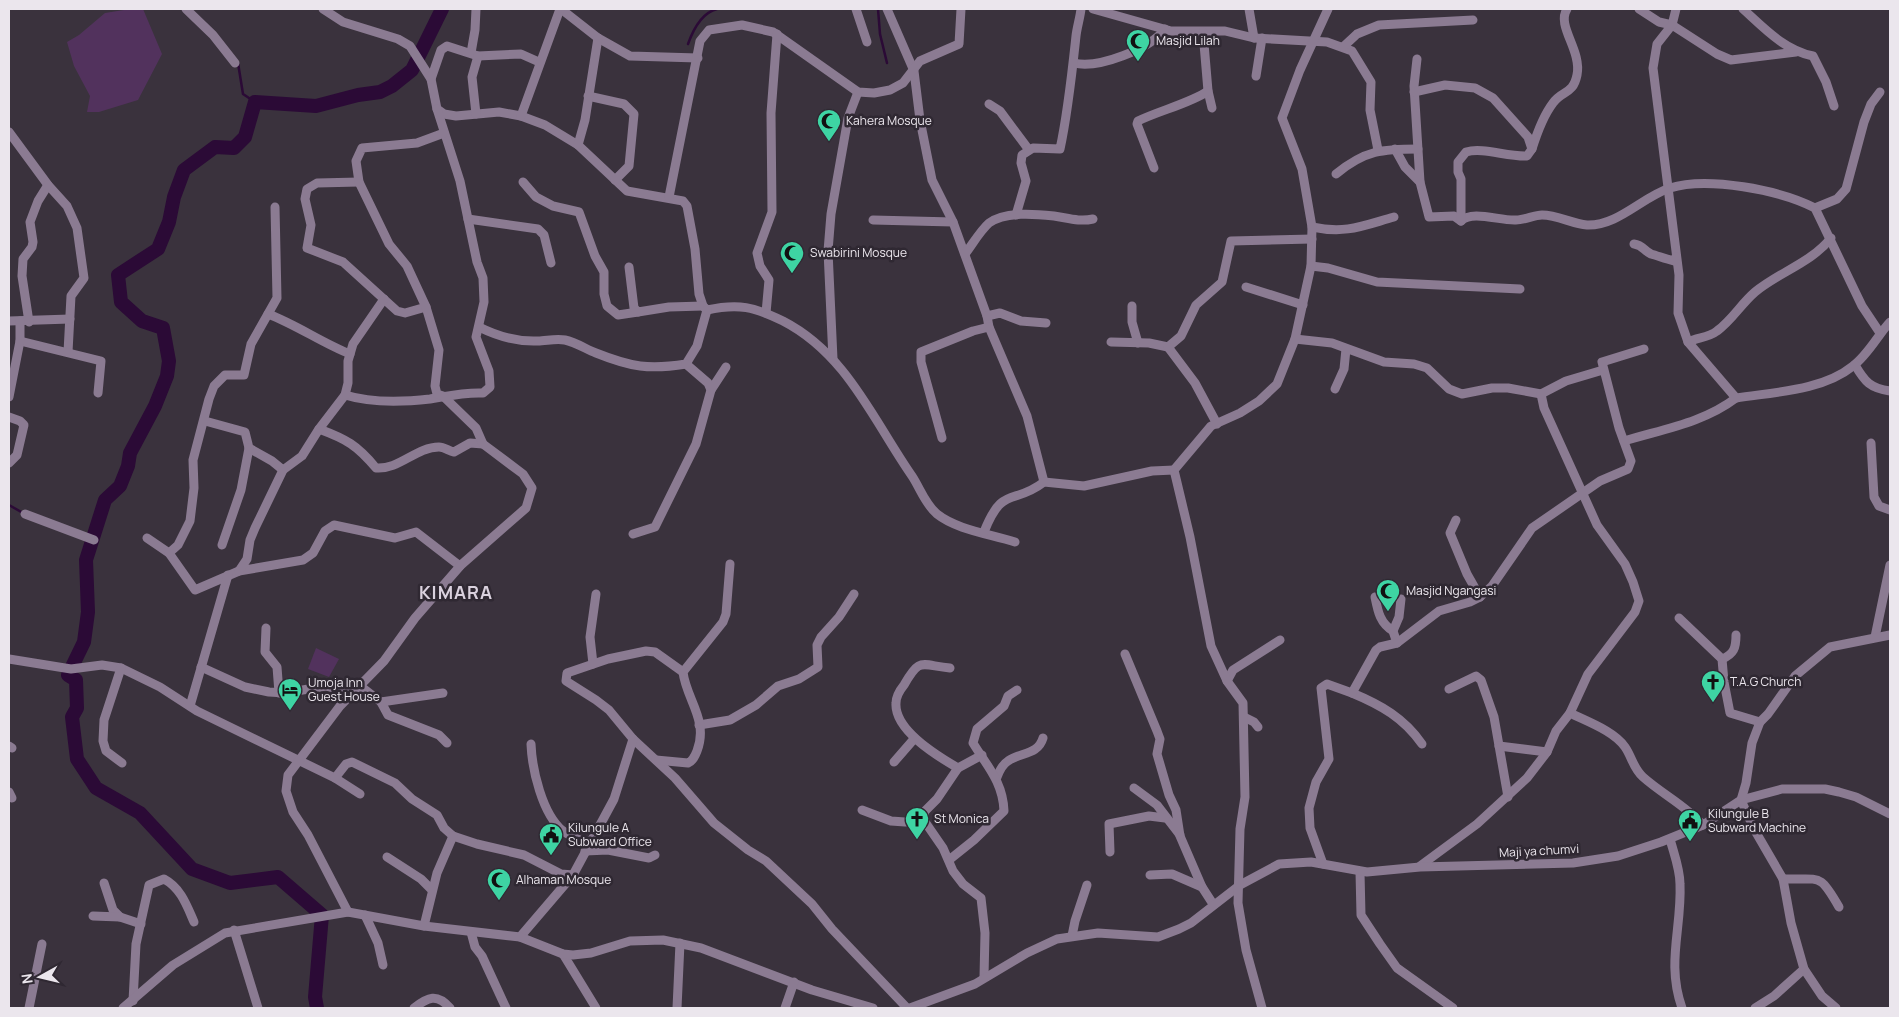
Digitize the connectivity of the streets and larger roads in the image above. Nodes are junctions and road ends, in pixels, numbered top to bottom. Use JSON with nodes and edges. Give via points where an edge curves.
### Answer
{"nodes":[{"id":1,"x":186,"y":9,"type":"edge"},
{"id":2,"x":323,"y":9,"type":"edge"},
{"id":3,"x":476,"y":9,"type":"edge"},
{"id":4,"x":561,"y":9,"type":"edge"},
{"id":5,"x":856,"y":9,"type":"edge"},
{"id":6,"x":887,"y":9,"type":"edge"},
{"id":7,"x":961,"y":9,"type":"edge"},
{"id":8,"x":1081,"y":9,"type":"edge"},
{"id":9,"x":1093,"y":9,"type":"edge"},
{"id":10,"x":1249,"y":9,"type":"edge"},
{"id":11,"x":1328,"y":9,"type":"edge"},
{"id":12,"x":1567,"y":9,"type":"edge"},
{"id":13,"x":1639,"y":9,"type":"edge"},
{"id":14,"x":1676,"y":9,"type":"edge"},
{"id":15,"x":1742,"y":9,"type":"edge"},
{"id":16,"x":1473,"y":20,"type":"dead end"},
{"id":17,"x":1672,"y":25,"type":"junction"},
{"id":18,"x":1165,"y":29,"type":"junction"},
{"id":19,"x":1203,"y":32,"type":"junction"},
{"id":20,"x":777,"y":34,"type":"junction"},
{"id":21,"x":598,"y":38,"type":"junction"},
{"id":22,"x":1258,"y":38,"type":"junction"},
{"id":23,"x":1313,"y":40,"type":"junction"},
{"id":24,"x":867,"y":42,"type":"dead end"},
{"id":25,"x":1343,"y":47,"type":"junction"},
{"id":26,"x":1796,"y":52,"type":"junction"},
{"id":27,"x":474,"y":55,"type":"junction"},
{"id":28,"x":698,"y":58,"type":"junction"},
{"id":29,"x":1417,"y":59,"type":"dead end"},
{"id":30,"x":539,"y":62,"type":"junction"},
{"id":31,"x":235,"y":63,"type":"dead end"},
{"id":32,"x":1074,"y":63,"type":"junction"},
{"id":33,"x":914,"y":72,"type":"junction"},
{"id":34,"x":1256,"y":76,"type":"dead end"},
{"id":35,"x":431,"y":79,"type":"junction"},
{"id":36,"x":1208,"y":91,"type":"junction"},
{"id":37,"x":858,"y":92,"type":"junction"},
{"id":38,"x":1414,"y":92,"type":"junction"},
{"id":39,"x":1880,"y":92,"type":"dead end"},
{"id":40,"x":588,"y":96,"type":"junction"},
{"id":41,"x":990,"y":104,"type":"dead end"},
{"id":42,"x":1834,"y":106,"type":"dead end"},
{"id":43,"x":1212,"y":108,"type":"dead end"},
{"id":44,"x":437,"y":109,"type":"junction"},
{"id":45,"x":476,"y":114,"type":"junction"},
{"id":46,"x":521,"y":116,"type":"junction"},
{"id":47,"x":9,"y":132,"type":"edge"},
{"id":48,"x":444,"y":133,"type":"junction"},
{"id":49,"x":578,"y":145,"type":"junction"},
{"id":50,"x":1395,"y":149,"type":"junction"},
{"id":51,"x":1418,"y":149,"type":"junction"},
{"id":52,"x":1532,"y":149,"type":"junction"},
{"id":53,"x":1029,"y":150,"type":"junction"},
{"id":54,"x":1378,"y":150,"type":"junction"},
{"id":55,"x":1154,"y":168,"type":"dead end"},
{"id":56,"x":1336,"y":174,"type":"dead end"},
{"id":57,"x":614,"y":180,"type":"junction"},
{"id":58,"x":359,"y":182,"type":"junction"},
{"id":59,"x":523,"y":182,"type":"dead end"},
{"id":60,"x":1420,"y":182,"type":"junction"},
{"id":61,"x":48,"y":186,"type":"junction"},
{"id":62,"x":1669,"y":188,"type":"junction"},
{"id":63,"x":669,"y":197,"type":"junction"},
{"id":64,"x":275,"y":207,"type":"dead end"},
{"id":65,"x":1815,"y":208,"type":"junction"},
{"id":66,"x":1016,"y":215,"type":"junction"},
{"id":67,"x":1394,"y":217,"type":"dead end"},
{"id":68,"x":468,"y":219,"type":"junction"},
{"id":69,"x":1093,"y":219,"type":"dead end"},
{"id":70,"x":873,"y":220,"type":"dead end"},
{"id":71,"x":1461,"y":221,"type":"junction"},
{"id":72,"x":953,"y":222,"type":"junction"},
{"id":73,"x":1312,"y":227,"type":"junction"},
{"id":74,"x":1831,"y":238,"type":"junction"},
{"id":75,"x":1312,"y":239,"type":"junction"},
{"id":76,"x":1634,"y":244,"type":"dead end"},
{"id":77,"x":965,"y":254,"type":"junction"},
{"id":78,"x":1676,"y":257,"type":"junction"},
{"id":79,"x":551,"y":262,"type":"dead end"},
{"id":80,"x":1311,"y":266,"type":"junction"},
{"id":81,"x":629,"y":267,"type":"dead end"},
{"id":82,"x":1246,"y":287,"type":"dead end"},
{"id":83,"x":1520,"y":288,"type":"dead end"},
{"id":84,"x":384,"y":299,"type":"junction"},
{"id":85,"x":1303,"y":305,"type":"junction"},
{"id":86,"x":426,"y":306,"type":"junction"},
{"id":87,"x":1132,"y":306,"type":"dead end"},
{"id":88,"x":705,"y":308,"type":"junction"},
{"id":89,"x":638,"y":312,"type":"junction"},
{"id":90,"x":766,"y":313,"type":"junction"},
{"id":91,"x":268,"y":314,"type":"junction"},
{"id":92,"x":987,"y":316,"type":"junction"},
{"id":93,"x":70,"y":319,"type":"junction"},
{"id":94,"x":9,"y":321,"type":"edge"},
{"id":95,"x":20,"y":321,"type":"junction"},
{"id":96,"x":29,"y":322,"type":"junction"},
{"id":97,"x":1046,"y":323,"type":"dead end"},
{"id":98,"x":1889,"y":324,"type":"edge"},
{"id":99,"x":479,"y":327,"type":"junction"},
{"id":100,"x":989,"y":327,"type":"junction"},
{"id":101,"x":1880,"y":333,"type":"junction"},
{"id":102,"x":1295,"y":338,"type":"junction"},
{"id":103,"x":20,"y":341,"type":"junction"},
{"id":104,"x":1111,"y":342,"type":"dead end"},
{"id":105,"x":1688,"y":342,"type":"junction"},
{"id":106,"x":1138,"y":343,"type":"junction"},
{"id":107,"x":1168,"y":347,"type":"junction"},
{"id":108,"x":1346,"y":349,"type":"junction"},
{"id":109,"x":1644,"y":349,"type":"dead end"},
{"id":110,"x":68,"y":352,"type":"junction"},
{"id":111,"x":350,"y":354,"type":"junction"},
{"id":112,"x":833,"y":359,"type":"junction"},
{"id":113,"x":686,"y":364,"type":"junction"},
{"id":114,"x":1855,"y":365,"type":"junction"},
{"id":115,"x":726,"y":367,"type":"dead end"},
{"id":116,"x":1603,"y":370,"type":"junction"},
{"id":117,"x":1336,"y":389,"type":"dead end"},
{"id":118,"x":711,"y":390,"type":"junction"},
{"id":119,"x":1890,"y":391,"type":"edge"},
{"id":120,"x":98,"y":393,"type":"dead end"},
{"id":121,"x":1541,"y":394,"type":"junction"},
{"id":122,"x":345,"y":395,"type":"junction"},
{"id":123,"x":443,"y":396,"type":"junction"},
{"id":124,"x":9,"y":397,"type":"edge"},
{"id":125,"x":1736,"y":398,"type":"junction"},
{"id":126,"x":9,"y":418,"type":"edge"},
{"id":127,"x":205,"y":421,"type":"junction"},
{"id":128,"x":1217,"y":424,"type":"junction"},
{"id":129,"x":319,"y":428,"type":"junction"},
{"id":130,"x":942,"y":438,"type":"dead end"},
{"id":131,"x":1624,"y":441,"type":"junction"},
{"id":132,"x":1871,"y":443,"type":"dead end"},
{"id":133,"x":483,"y":444,"type":"junction"},
{"id":134,"x":249,"y":448,"type":"junction"},
{"id":135,"x":9,"y":464,"type":"edge"},
{"id":136,"x":283,"y":470,"type":"junction"},
{"id":137,"x":1174,"y":470,"type":"junction"},
{"id":138,"x":1044,"y":482,"type":"junction"},
{"id":139,"x":1582,"y":493,"type":"junction"},
{"id":140,"x":1890,"y":510,"type":"edge"},
{"id":141,"x":25,"y":514,"type":"dead end"},
{"id":142,"x":1456,"y":520,"type":"dead end"},
{"id":143,"x":984,"y":532,"type":"junction"},
{"id":144,"x":633,"y":534,"type":"dead end"},
{"id":145,"x":147,"y":538,"type":"dead end"},
{"id":146,"x":94,"y":540,"type":"dead end"},
{"id":147,"x":1015,"y":542,"type":"dead end"},
{"id":148,"x":222,"y":545,"type":"dead end"},
{"id":149,"x":169,"y":553,"type":"junction"},
{"id":150,"x":730,"y":564,"type":"dead end"},
{"id":151,"x":1890,"y":565,"type":"edge"},
{"id":152,"x":460,"y":566,"type":"junction"},
{"id":153,"x":239,"y":571,"type":"junction"},
{"id":154,"x":228,"y":575,"type":"junction"},
{"id":155,"x":596,"y":594,"type":"dead end"},
{"id":156,"x":854,"y":594,"type":"dead end"},
{"id":157,"x":1375,"y":597,"type":"dead end"},
{"id":158,"x":1480,"y":597,"type":"junction"},
{"id":159,"x":1401,"y":599,"type":"dead end"},
{"id":160,"x":1679,"y":618,"type":"dead end"},
{"id":161,"x":266,"y":628,"type":"dead end"},
{"id":162,"x":1393,"y":631,"type":"junction"},
{"id":163,"x":1736,"y":635,"type":"dead end"},
{"id":164,"x":1890,"y":635,"type":"edge"},
{"id":165,"x":1875,"y":637,"type":"junction"},
{"id":166,"x":1280,"y":640,"type":"dead end"},
{"id":167,"x":1397,"y":643,"type":"junction"},
{"id":168,"x":1125,"y":654,"type":"dead end"},
{"id":169,"x":9,"y":659,"type":"edge"},
{"id":170,"x":1722,"y":659,"type":"junction"},
{"id":171,"x":592,"y":664,"type":"junction"},
{"id":172,"x":201,"y":667,"type":"junction"},
{"id":173,"x":121,"y":668,"type":"junction"},
{"id":174,"x":950,"y":668,"type":"dead end"},
{"id":175,"x":683,"y":672,"type":"junction"},
{"id":176,"x":1227,"y":681,"type":"junction"},
{"id":177,"x":359,"y":685,"type":"junction"},
{"id":178,"x":1449,"y":689,"type":"dead end"},
{"id":179,"x":1017,"y":690,"type":"dead end"},
{"id":180,"x":352,"y":692,"type":"junction"},
{"id":181,"x":1352,"y":692,"type":"junction"},
{"id":182,"x":279,"y":693,"type":"junction"},
{"id":183,"x":443,"y":693,"type":"dead end"},
{"id":184,"x":381,"y":702,"type":"junction"},
{"id":185,"x":190,"y":706,"type":"junction"},
{"id":186,"x":1570,"y":713,"type":"junction"},
{"id":187,"x":1244,"y":718,"type":"junction"},
{"id":188,"x":1760,"y":722,"type":"junction"},
{"id":189,"x":699,"y":725,"type":"junction"},
{"id":190,"x":1258,"y":727,"type":"dead end"},
{"id":191,"x":1043,"y":738,"type":"dead end"},
{"id":192,"x":633,"y":739,"type":"junction"},
{"id":193,"x":914,"y":739,"type":"junction"},
{"id":194,"x":447,"y":743,"type":"dead end"},
{"id":195,"x":531,"y":744,"type":"dead end"},
{"id":196,"x":1422,"y":744,"type":"dead end"},
{"id":197,"x":1500,"y":746,"type":"junction"},
{"id":198,"x":1547,"y":752,"type":"junction"},
{"id":199,"x":982,"y":755,"type":"junction"},
{"id":200,"x":656,"y":760,"type":"junction"},
{"id":201,"x":297,"y":761,"type":"junction"},
{"id":202,"x":894,"y":762,"type":"dead end"},
{"id":203,"x":122,"y":763,"type":"dead end"},
{"id":204,"x":958,"y":768,"type":"junction"},
{"id":205,"x":997,"y":777,"type":"junction"},
{"id":206,"x":335,"y":778,"type":"junction"},
{"id":207,"x":1134,"y":788,"type":"dead end"},
{"id":208,"x":360,"y":794,"type":"dead end"},
{"id":209,"x":1508,"y":797,"type":"junction"},
{"id":210,"x":1741,"y":800,"type":"junction"},
{"id":211,"x":862,"y":810,"type":"dead end"},
{"id":212,"x":1890,"y":814,"type":"edge"},
{"id":213,"x":1165,"y":818,"type":"junction"},
{"id":214,"x":923,"y":819,"type":"junction"},
{"id":215,"x":1703,"y":825,"type":"junction"},
{"id":216,"x":453,"y":836,"type":"junction"},
{"id":217,"x":1180,"y":836,"type":"junction"},
{"id":218,"x":1670,"y":839,"type":"junction"},
{"id":219,"x":586,"y":848,"type":"junction"},
{"id":220,"x":1110,"y":852,"type":"dead end"},
{"id":221,"x":655,"y":855,"type":"dead end"},
{"id":222,"x":387,"y":857,"type":"dead end"},
{"id":223,"x":949,"y":860,"type":"junction"},
{"id":224,"x":1323,"y":864,"type":"junction"},
{"id":225,"x":1420,"y":867,"type":"junction"},
{"id":226,"x":1360,"y":872,"type":"junction"},
{"id":227,"x":573,"y":875,"type":"junction"},
{"id":228,"x":1150,"y":875,"type":"dead end"},
{"id":229,"x":1783,"y":880,"type":"junction"},
{"id":230,"x":104,"y":883,"type":"dead end"},
{"id":231,"x":1087,"y":885,"type":"dead end"},
{"id":232,"x":1240,"y":885,"type":"junction"},
{"id":233,"x":1202,"y":887,"type":"junction"},
{"id":234,"x":432,"y":890,"type":"junction"},
{"id":235,"x":1214,"y":904,"type":"junction"},
{"id":236,"x":1838,"y":907,"type":"dead end"},
{"id":237,"x":348,"y":912,"type":"junction"},
{"id":238,"x":365,"y":915,"type":"junction"},
{"id":239,"x":93,"y":916,"type":"dead end"},
{"id":240,"x":120,"y":917,"type":"junction"},
{"id":241,"x":194,"y":922,"type":"dead end"},
{"id":242,"x":141,"y":924,"type":"junction"},
{"id":243,"x":424,"y":926,"type":"junction"},
{"id":244,"x":234,"y":930,"type":"junction"},
{"id":245,"x":472,"y":932,"type":"junction"},
{"id":246,"x":1072,"y":936,"type":"junction"},
{"id":247,"x":520,"y":937,"type":"junction"},
{"id":248,"x":680,"y":943,"type":"junction"},
{"id":249,"x":42,"y":944,"type":"dead end"},
{"id":250,"x":563,"y":954,"type":"junction"},
{"id":251,"x":383,"y":965,"type":"dead end"},
{"id":252,"x":1804,"y":970,"type":"junction"},
{"id":253,"x":984,"y":978,"type":"junction"},
{"id":254,"x":794,"y":982,"type":"junction"},
{"id":255,"x":134,"y":1001,"type":"junction"},
{"id":256,"x":841,"y":1004,"type":"edge"},
{"id":257,"x":502,"y":1007,"type":"edge"},
{"id":258,"x":29,"y":1008,"type":"edge"},
{"id":259,"x":123,"y":1008,"type":"edge"},
{"id":260,"x":258,"y":1008,"type":"edge"},
{"id":261,"x":414,"y":1008,"type":"edge"},
{"id":262,"x":450,"y":1008,"type":"edge"},
{"id":263,"x":596,"y":1008,"type":"edge"},
{"id":264,"x":677,"y":1008,"type":"edge"},
{"id":265,"x":786,"y":1008,"type":"edge"},
{"id":266,"x":873,"y":1008,"type":"edge"},
{"id":267,"x":910,"y":1008,"type":"edge"},
{"id":268,"x":1262,"y":1008,"type":"edge"},
{"id":269,"x":1453,"y":1008,"type":"edge"},
{"id":270,"x":1682,"y":1008,"type":"edge"},
{"id":271,"x":1755,"y":1008,"type":"edge"},
{"id":272,"x":1836,"y":1008,"type":"edge"}],
"edges":[{"from":1,"to":31,"type":"street","via":[[213,35]]},
{"from":2,"to":35,"type":"street","via":[[343,22],[398,39],[410,46]]},
{"from":3,"to":27,"type":"street"},
{"from":4,"to":21,"type":"street"},
{"from":4,"to":30,"type":"street"},
{"from":5,"to":24,"type":"street"},
{"from":6,"to":33,"type":"street"},
{"from":7,"to":33,"type":"street","via":[[959,44],[920,61]]},
{"from":8,"to":32,"type":"street"},
{"from":9,"to":18,"type":"street"},
{"from":10,"to":22,"type":"street"},
{"from":11,"to":23,"type":"street"},
{"from":12,"to":52,"type":"street","via":[[1564,24],[1578,59],[1577,75],[1572,89],[1552,103]]},
{"from":13,"to":17,"type":"street","via":[[1659,22]]},
{"from":14,"to":17,"type":"street"},
{"from":15,"to":26,"type":"street"},
{"from":16,"to":25,"type":"street","via":[[1379,25],[1358,34]]},
{"from":17,"to":26,"type":"street","via":[[1731,60]]},
{"from":17,"to":62,"type":"street","via":[[1657,44],[1654,68]]},
{"from":18,"to":19,"type":"street"},
{"from":18,"to":32,"type":"street","via":[[1147,44],[1106,63],[1085,66]]},
{"from":19,"to":22,"type":"street","via":[[1225,31]]},
{"from":19,"to":36,"type":"street"},
{"from":20,"to":28,"type":"street","via":[[742,25],[709,30],[700,41]]},
{"from":20,"to":37,"type":"street"},
{"from":20,"to":90,"type":"street","via":[[771,113],[772,212],[757,253],[760,266],[769,280]]},
{"from":21,"to":28,"type":"street","via":[[630,56]]},
{"from":21,"to":40,"type":"street"},
{"from":22,"to":23,"type":"street"},
{"from":22,"to":34,"type":"street"},
{"from":23,"to":25,"type":"street"},
{"from":23,"to":73,"type":"street","via":[[1282,118],[1302,169]]},
{"from":25,"to":54,"type":"street","via":[[1357,57],[1372,82],[1370,110]]},
{"from":26,"to":42,"type":"street","via":[[1813,56],[1818,62]]},
{"from":27,"to":30,"type":"street","via":[[521,54]]},
{"from":27,"to":35,"type":"street","via":[[445,47]]},
{"from":27,"to":45,"type":"street","via":[[472,77]]},
{"from":28,"to":63,"type":"street"},
{"from":29,"to":38,"type":"street"},
{"from":30,"to":46,"type":"street"},
{"from":32,"to":53,"type":"street","via":[[1060,149]]},
{"from":33,"to":37,"type":"street","via":[[890,90]]},
{"from":33,"to":72,"type":"street","via":[[932,180]]},
{"from":35,"to":44,"type":"street"},
{"from":36,"to":43,"type":"street"},
{"from":36,"to":55,"type":"street","via":[[1138,121]]},
{"from":37,"to":112,"type":"street","via":[[848,118],[831,214],[828,251]]},
{"from":38,"to":51,"type":"street"},
{"from":38,"to":52,"type":"street","via":[[1445,85],[1475,88],[1493,98],[1528,137]]},
{"from":39,"to":65,"type":"street","via":[[1864,122],[1846,189]]},
{"from":40,"to":49,"type":"street"},
{"from":40,"to":57,"type":"street","via":[[624,104],[634,114],[631,161]]},
{"from":41,"to":53,"type":"street","via":[[1000,111]]},
{"from":44,"to":45,"type":"street","via":[[450,116]]},
{"from":44,"to":48,"type":"street"},
{"from":45,"to":46,"type":"street","via":[[499,112]]},
{"from":46,"to":49,"type":"street","via":[[545,125]]},
{"from":47,"to":61,"type":"street"},
{"from":48,"to":58,"type":"street","via":[[417,142],[362,148],[356,161]]},
{"from":48,"to":68,"type":"street"},
{"from":49,"to":57,"type":"street"},
{"from":50,"to":51,"type":"street"},
{"from":50,"to":54,"type":"street"},
{"from":50,"to":60,"type":"street","via":[[1405,167]]},
{"from":51,"to":60,"type":"street"},
{"from":52,"to":71,"type":"street","via":[[1527,156],[1506,156],[1478,149],[1466,152],[1458,162]]},
{"from":53,"to":66,"type":"street","via":[[1022,155],[1026,181]]},
{"from":54,"to":56,"type":"street"},
{"from":57,"to":63,"type":"street","via":[[628,191]]},
{"from":58,"to":84,"type":"street","via":[[317,183],[307,189],[311,225],[306,246],[308,250],[342,262]]},
{"from":58,"to":86,"type":"street"},
{"from":59,"to":89,"type":"street","via":[[536,197],[553,206],[579,212],[604,272],[604,294],[608,306],[618,315]]},
{"from":60,"to":71,"type":"street","via":[[1429,217],[1454,216]]},
{"from":61,"to":93,"type":"street","via":[[67,206],[78,236],[84,278],[71,296]]},
{"from":61,"to":96,"type":"street","via":[[30,222],[34,242],[23,259],[22,276]]},
{"from":62,"to":65,"type":"street","via":[[1702,182],[1723,184],[1794,199]]},
{"from":62,"to":71,"type":"street","via":[[1607,221],[1587,225],[1542,215],[1504,220],[1475,215],[1466,216]]},
{"from":62,"to":78,"type":"street"},
{"from":63,"to":88,"type":"street","via":[[679,199],[687,206],[698,294]]},
{"from":64,"to":91,"type":"street","via":[[279,289]]},
{"from":65,"to":74,"type":"street"},
{"from":66,"to":69,"type":"street","via":[[1076,221]]},
{"from":66,"to":77,"type":"street","via":[[989,223]]},
{"from":67,"to":73,"type":"street","via":[[1345,231]]},
{"from":68,"to":79,"type":"street","via":[[538,229],[544,235]]},
{"from":68,"to":99,"type":"street","via":[[483,278],[484,302]]},
{"from":70,"to":72,"type":"street"},
{"from":72,"to":77,"type":"street"},
{"from":73,"to":75,"type":"street"},
{"from":74,"to":101,"type":"street","via":[[1862,306]]},
{"from":74,"to":105,"type":"street","via":[[1818,253],[1754,292],[1718,331]]},
{"from":75,"to":80,"type":"street"},
{"from":75,"to":107,"type":"street","via":[[1231,241],[1222,282],[1196,305],[1181,336]]},
{"from":76,"to":78,"type":"street","via":[[1665,259],[1674,261]]},
{"from":77,"to":92,"type":"street"},
{"from":78,"to":105,"type":"street","via":[[1678,313]]},
{"from":80,"to":83,"type":"street","via":[[1377,282]]},
{"from":80,"to":85,"type":"street"},
{"from":81,"to":89,"type":"street","via":[[634,308]]},
{"from":82,"to":85,"type":"street"},
{"from":84,"to":86,"type":"street","via":[[401,313]]},
{"from":84,"to":111,"type":"street","via":[[353,344]]},
{"from":85,"to":102,"type":"street"},
{"from":86,"to":123,"type":"street","via":[[438,350],[435,390]]},
{"from":87,"to":106,"type":"street","via":[[1132,322]]},
{"from":88,"to":89,"type":"street","via":[[669,307]]},
{"from":88,"to":90,"type":"street","via":[[731,305],[757,308]]},
{"from":88,"to":113,"type":"street","via":[[697,346]]},
{"from":90,"to":112,"type":"street","via":[[816,341]]},
{"from":91,"to":111,"type":"street"},
{"from":91,"to":127,"type":"street","via":[[251,344],[244,375],[231,373],[221,377],[209,399]]},
{"from":92,"to":97,"type":"street","via":[[1000,314],[1021,321]]},
{"from":92,"to":100,"type":"street"},
{"from":93,"to":96,"type":"street"},
{"from":93,"to":110,"type":"street"},
{"from":94,"to":95,"type":"street"},
{"from":95,"to":96,"type":"street"},
{"from":95,"to":103,"type":"street"},
{"from":98,"to":101,"type":"street"},
{"from":99,"to":113,"type":"street","via":[[513,339],[564,340],[615,361],[640,367]]},
{"from":99,"to":123,"type":"street","via":[[476,337],[489,371],[488,390]]},
{"from":100,"to":130,"type":"street","via":[[922,352],[921,362]]},
{"from":100,"to":138,"type":"street","via":[[1027,416]]},
{"from":101,"to":114,"type":"street"},
{"from":102,"to":108,"type":"street","via":[[1332,343]]},
{"from":102,"to":128,"type":"street","via":[[1276,384],[1259,401]]},
{"from":103,"to":110,"type":"street"},
{"from":103,"to":124,"type":"street"},
{"from":104,"to":106,"type":"street"},
{"from":105,"to":125,"type":"street"},
{"from":106,"to":107,"type":"street"},
{"from":107,"to":128,"type":"street","via":[[1195,383]]},
{"from":108,"to":117,"type":"street","via":[[1344,369]]},
{"from":108,"to":121,"type":"street","via":[[1384,362],[1427,368],[1449,389],[1462,394],[1508,388]]},
{"from":109,"to":116,"type":"street","via":[[1602,362]]},
{"from":110,"to":120,"type":"street","via":[[101,361]]},
{"from":111,"to":122,"type":"street"},
{"from":112,"to":143,"type":"street","via":[[864,399],[937,514],[960,526]]},
{"from":113,"to":118,"type":"street"},
{"from":114,"to":119,"type":"street","via":[[1864,382]]},
{"from":114,"to":125,"type":"street","via":[[1816,384]]},
{"from":115,"to":118,"type":"street"},
{"from":116,"to":121,"type":"street","via":[[1566,381]]},
{"from":116,"to":131,"type":"street"},
{"from":118,"to":144,"type":"street","via":[[696,444],[664,512],[652,529]]},
{"from":121,"to":139,"type":"street","via":[[1544,408]]},
{"from":122,"to":123,"type":"street","via":[[370,400],[422,400]]},
{"from":122,"to":129,"type":"street"},
{"from":123,"to":133,"type":"street","via":[[476,428]]},
{"from":125,"to":131,"type":"street","via":[[1700,420]]},
{"from":126,"to":135,"type":"street","via":[[24,425],[17,455]]},
{"from":127,"to":134,"type":"street","via":[[246,432]]},
{"from":127,"to":149,"type":"street","via":[[193,460],[190,521],[178,545]]},
{"from":128,"to":137,"type":"street","via":[[1211,426]]},
{"from":129,"to":133,"type":"street","via":[[362,451],[376,468],[394,465],[438,447],[454,452],[470,442]]},
{"from":129,"to":136,"type":"street","via":[[302,456]]},
{"from":131,"to":139,"type":"street","via":[[1631,466],[1600,480]]},
{"from":132,"to":140,"type":"street","via":[[1874,497],[1879,506]]},
{"from":133,"to":152,"type":"street","via":[[528,478],[532,488],[526,508]]},
{"from":134,"to":136,"type":"street"},
{"from":134,"to":148,"type":"street","via":[[241,490]]},
{"from":136,"to":153,"type":"street","via":[[250,540],[247,559]]},
{"from":137,"to":138,"type":"street","via":[[1152,471],[1084,486]]},
{"from":137,"to":176,"type":"street","via":[[1211,646]]},
{"from":138,"to":143,"type":"street","via":[[1035,489],[1002,500]]},
{"from":139,"to":158,"type":"street","via":[[1532,528],[1492,586]]},
{"from":139,"to":186,"type":"street","via":[[1597,525],[1625,564],[1639,602],[1628,623],[1588,674]]},
{"from":141,"to":146,"type":"street"},
{"from":142,"to":158,"type":"street","via":[[1450,533]]},
{"from":143,"to":147,"type":"street"},
{"from":145,"to":149,"type":"street"},
{"from":149,"to":154,"type":"street","via":[[196,590]]},
{"from":150,"to":175,"type":"street","via":[[726,614]]},
{"from":151,"to":165,"type":"street"},
{"from":152,"to":153,"type":"street","via":[[416,532],[395,538],[334,525],[325,531],[313,552],[303,560]]},
{"from":152,"to":177,"type":"street","via":[[415,618],[384,661]]},
{"from":153,"to":154,"type":"street"},
{"from":154,"to":172,"type":"street"},
{"from":155,"to":171,"type":"street","via":[[590,637]]},
{"from":156,"to":189,"type":"street","via":[[817,645],[818,667],[778,686],[756,705],[730,720]]},
{"from":157,"to":162,"type":"street","via":[[1380,617]]},
{"from":158,"to":167,"type":"street","via":[[1434,614]]},
{"from":159,"to":162,"type":"street"},
{"from":160,"to":170,"type":"street"},
{"from":161,"to":182,"type":"street","via":[[265,652],[276,667]]},
{"from":162,"to":167,"type":"street"},
{"from":163,"to":170,"type":"street","via":[[1732,655]]},
{"from":164,"to":165,"type":"street"},
{"from":165,"to":188,"type":"street","via":[[1841,643],[1822,652],[1795,676]]},
{"from":166,"to":176,"type":"street","via":[[1233,670]]},
{"from":167,"to":181,"type":"street","via":[[1376,650]]},
{"from":168,"to":217,"type":"street","via":[[1158,731],[1157,754],[1176,810]]},
{"from":169,"to":173,"type":"street","via":[[71,669],[102,665]]},
{"from":170,"to":188,"type":"street","via":[[1730,713]]},
{"from":171,"to":175,"type":"street","via":[[646,651],[661,656]]},
{"from":171,"to":192,"type":"street","via":[[567,673],[566,681],[608,710]]},
{"from":172,"to":182,"type":"street","via":[[245,687]]},
{"from":172,"to":185,"type":"street"},
{"from":173,"to":185,"type":"street","via":[[160,686]]},
{"from":173,"to":203,"type":"street","via":[[102,731],[106,751]]},
{"from":174,"to":193,"type":"street","via":[[920,663],[914,667],[898,694],[897,710]]},
{"from":175,"to":189,"type":"street"},
{"from":176,"to":187,"type":"street","via":[[1243,703]]},
{"from":177,"to":180,"type":"street"},
{"from":177,"to":184,"type":"street"},
{"from":178,"to":197,"type":"street","via":[[1476,676],[1481,680],[1492,706]]},
{"from":179,"to":199,"type":"street","via":[[1008,696],[1004,706],[976,729],[973,743]]},
{"from":180,"to":182,"type":"street","via":[[326,686]]},
{"from":180,"to":201,"type":"street"},
{"from":181,"to":196,"type":"street","via":[[1402,720]]},
{"from":181,"to":224,"type":"street","via":[[1327,684],[1321,688],[1329,759],[1316,782],[1309,808],[1310,828]]},
{"from":183,"to":184,"type":"street"},
{"from":184,"to":194,"type":"street","via":[[388,715],[439,735]]},
{"from":185,"to":201,"type":"street"},
{"from":186,"to":198,"type":"street","via":[[1556,730]]},
{"from":186,"to":215,"type":"street","via":[[1614,736],[1625,747],[1631,763],[1642,776],[1690,811]]},
{"from":187,"to":190,"type":"street"},
{"from":187,"to":232,"type":"street","via":[[1245,797],[1237,880]]},
{"from":188,"to":210,"type":"street","via":[[1752,743]]},
{"from":189,"to":200,"type":"street","via":[[699,745],[691,762]]},
{"from":191,"to":205,"type":"street","via":[[1041,746],[1034,751],[1007,761]]},
{"from":192,"to":200,"type":"street"},
{"from":192,"to":219,"type":"street","via":[[614,799]]},
{"from":193,"to":202,"type":"street"},
{"from":193,"to":204,"type":"street"},
{"from":195,"to":219,"type":"street","via":[[534,770],[550,813],[564,831]]},
{"from":197,"to":198,"type":"street"},
{"from":197,"to":209,"type":"street"},
{"from":198,"to":209,"type":"street"},
{"from":199,"to":204,"type":"street"},
{"from":199,"to":205,"type":"street"},
{"from":200,"to":267,"type":"street","via":[[721,830],[766,861],[812,904],[832,929]]},
{"from":201,"to":206,"type":"street"},
{"from":201,"to":237,"type":"street","via":[[288,775],[288,800]]},
{"from":204,"to":214,"type":"street","via":[[925,811]]},
{"from":205,"to":223,"type":"street","via":[[1004,811]]},
{"from":206,"to":208,"type":"street"},
{"from":206,"to":216,"type":"street","via":[[349,761],[388,778],[437,815]]},
{"from":207,"to":213,"type":"street","via":[[1157,805]]},
{"from":209,"to":225,"type":"street"},
{"from":210,"to":212,"type":"street","name":"Maji ya chumvi","via":[[1782,789],[1825,789],[1856,797]]},
{"from":210,"to":215,"type":"street","name":"Maji ya chumvi"},
{"from":210,"to":229,"type":"street"},
{"from":211,"to":214,"type":"street","via":[[891,821]]},
{"from":213,"to":217,"type":"street"},
{"from":213,"to":220,"type":"street","via":[[1149,816],[1109,824]]},
{"from":214,"to":223,"type":"street"},
{"from":215,"to":218,"type":"street","name":"Maji ya chumvi"},
{"from":216,"to":227,"type":"street","via":[[518,853],[561,874]]},
{"from":216,"to":234,"type":"street"},
{"from":217,"to":233,"type":"street"},
{"from":218,"to":225,"type":"street","name":"Maji ya chumvi","via":[[1618,856],[1573,863]]},
{"from":218,"to":270,"type":"street","via":[[1680,885],[1674,964]]},
{"from":219,"to":221,"type":"street","via":[[649,858]]},
{"from":219,"to":227,"type":"street"},
{"from":222,"to":234,"type":"street"},
{"from":223,"to":253,"type":"street","via":[[953,872],[980,898],[985,933]]},
{"from":224,"to":226,"type":"street","name":"Maji ya chumvi"},
{"from":224,"to":232,"type":"street","name":"Maji ya chumvi","via":[[1279,864]]},
{"from":225,"to":226,"type":"street","name":"Maji ya chumvi"},
{"from":226,"to":269,"type":"street","via":[[1361,915],[1391,960],[1397,968]]},
{"from":227,"to":247,"type":"street"},
{"from":228,"to":233,"type":"street","via":[[1172,874]]},
{"from":229,"to":236,"type":"street","via":[[1820,880]]},
{"from":229,"to":252,"type":"street","via":[[1790,923]]},
{"from":230,"to":240,"type":"street","via":[[113,910]]},
{"from":231,"to":246,"type":"street"},
{"from":232,"to":235,"type":"street","name":"Maji ya chumvi"},
{"from":232,"to":268,"type":"street","via":[[1238,903],[1246,950]]},
{"from":233,"to":235,"type":"street"},
{"from":234,"to":243,"type":"street"},
{"from":235,"to":246,"type":"street","name":"Maji ya chumvi","via":[[1191,923],[1158,936],[1098,933]]},
{"from":237,"to":238,"type":"street"},
{"from":237,"to":244,"type":"street"},
{"from":238,"to":243,"type":"street"},
{"from":238,"to":251,"type":"street","via":[[378,943]]},
{"from":239,"to":240,"type":"street"},
{"from":240,"to":242,"type":"street"},
{"from":241,"to":242,"type":"street","via":[[173,883],[164,879],[149,885]]},
{"from":242,"to":255,"type":"street","via":[[136,944]]},
{"from":243,"to":245,"type":"street"},
{"from":244,"to":255,"type":"street","via":[[173,964]]},
{"from":244,"to":260,"type":"street"},
{"from":245,"to":247,"type":"street"},
{"from":245,"to":257,"type":"street","via":[[475,947],[482,956]]},
{"from":246,"to":253,"type":"street","name":"Maji ya chumvi","via":[[1044,944]]},
{"from":247,"to":250,"type":"street"},
{"from":248,"to":250,"type":"street","via":[[645,939],[581,955]]},
{"from":248,"to":254,"type":"street"},
{"from":248,"to":264,"type":"street"},
{"from":249,"to":258,"type":"street"},
{"from":250,"to":263,"type":"street"},
{"from":252,"to":271,"type":"street"},
{"from":252,"to":272,"type":"street","via":[[1822,996]]},
{"from":253,"to":267,"type":"street","name":"Maji ya chumvi"},
{"from":254,"to":256,"type":"street"},
{"from":254,"to":265,"type":"street"},
{"from":255,"to":259,"type":"street"},
{"from":256,"to":266,"type":"street"},
{"from":261,"to":262,"type":"street","via":[[433,997]]}]}
